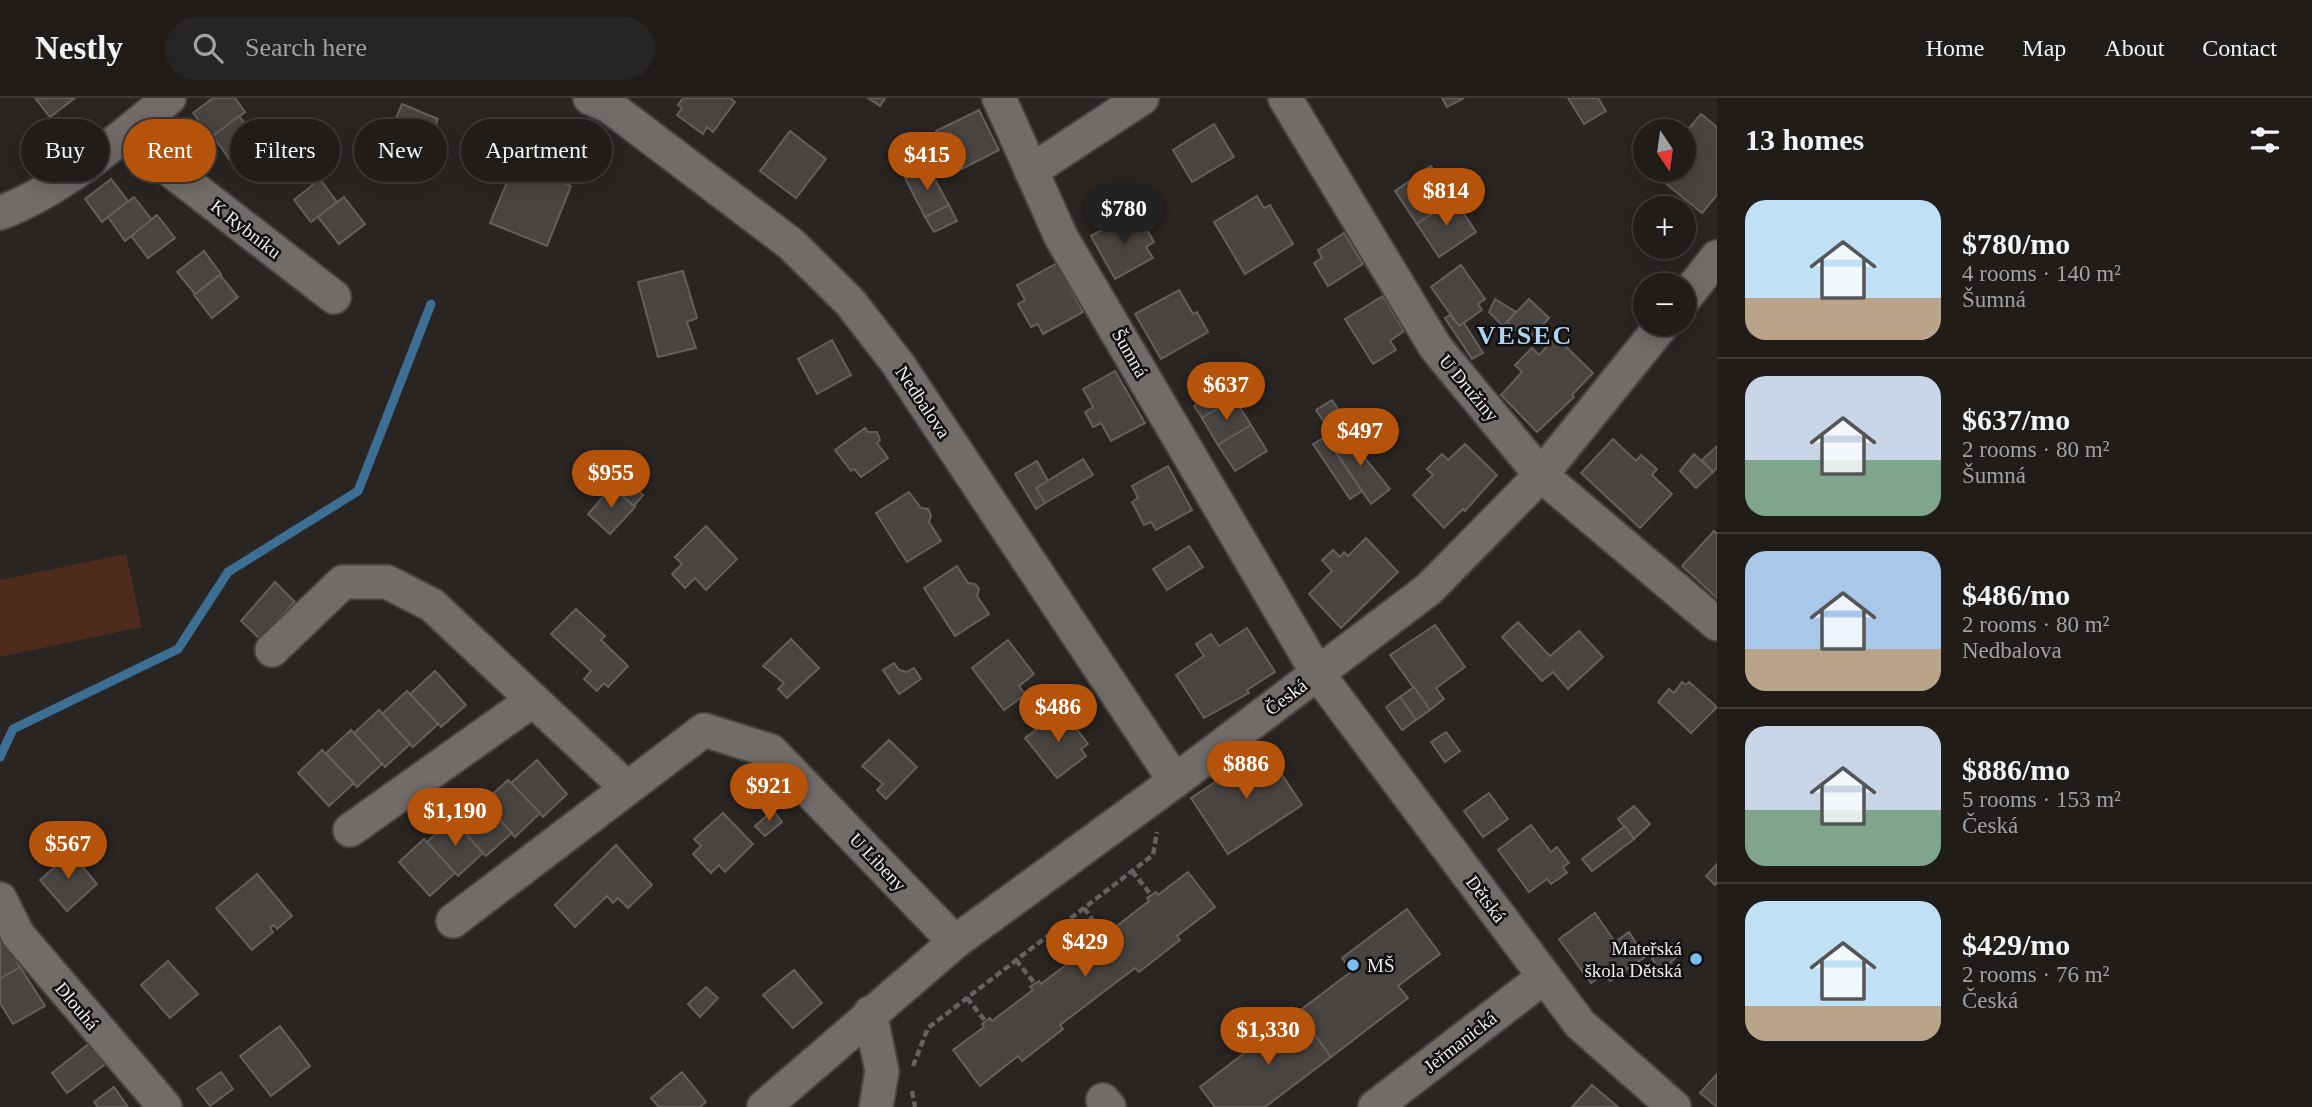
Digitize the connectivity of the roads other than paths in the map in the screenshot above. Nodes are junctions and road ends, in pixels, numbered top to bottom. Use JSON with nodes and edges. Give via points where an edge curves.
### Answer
{"nodes":[{"id":1,"x":169,"y":98,"type":"edge"},
{"id":2,"x":590,"y":98,"type":"edge"},
{"id":3,"x":999,"y":98,"type":"edge"},
{"id":4,"x":1142,"y":98,"type":"edge"},
{"id":5,"x":1285,"y":98,"type":"edge"},
{"id":6,"x":144,"y":119,"type":"edge"},
{"id":7,"x":123,"y":136,"type":"edge"},
{"id":8,"x":1031,"y":171,"type":"junction"},
{"id":9,"x":186,"y":182,"type":"edge"},
{"id":10,"x":0,"y":213,"type":"edge"},
{"id":11,"x":1717,"y":257,"type":"edge"},
{"id":12,"x":1696,"y":284,"type":"edge"},
{"id":13,"x":334,"y":297,"type":"dead end"},
{"id":14,"x":1653,"y":336,"type":"edge"},
{"id":15,"x":1541,"y":475,"type":"junction"},
{"id":16,"x":1717,"y":624,"type":"edge"},
{"id":17,"x":272,"y":650,"type":"dead end"},
{"id":18,"x":1318,"y":674,"type":"junction"},
{"id":19,"x":533,"y":699,"type":"junction"},
{"id":20,"x":1175,"y":781,"type":"junction"},
{"id":21,"x":627,"y":788,"type":"junction"},
{"id":22,"x":350,"y":830,"type":"dead end"},
{"id":23,"x":0,"y":899,"type":"edge"},
{"id":24,"x":453,"y":921,"type":"dead end"},
{"id":25,"x":955,"y":942,"type":"junction"},
{"id":26,"x":1544,"y":977,"type":"junction"},
{"id":27,"x":870,"y":1013,"type":"junction"},
{"id":28,"x":165,"y":1107,"type":"edge"},
{"id":29,"x":764,"y":1107,"type":"edge"},
{"id":30,"x":876,"y":1107,"type":"edge"},
{"id":31,"x":1376,"y":1107,"type":"edge"},
{"id":32,"x":1674,"y":1107,"type":"edge"}],
"edges":[{"from":1,"to":6,"type":"street"},
{"from":2,"to":20,"type":"street","name":"Nedbalova","via":[[609,106],[791,244],[850,302],[898,364]]},
{"from":3,"to":8,"type":"street","name":"Šumná"},
{"from":4,"to":8,"type":"street"},
{"from":5,"to":15,"type":"street","name":"U Družiny","via":[[1436,348]]},
{"from":7,"to":10,"type":"street","via":[[34,200]]},
{"from":8,"to":18,"type":"street","name":"Šumná","via":[[1061,236]]},
{"from":9,"to":13,"type":"street","name":"K Rybníku"},
{"from":11,"to":12,"type":"street"},
{"from":14,"to":15,"type":"street","name":"Česká"},
{"from":15,"to":16,"type":"street","name":"U Družiny"},
{"from":15,"to":18,"type":"street","name":"Česká","via":[[1429,589]]},
{"from":17,"to":19,"type":"street","via":[[343,582],[387,582],[432,606]]},
{"from":18,"to":20,"type":"street","name":"Česká"},
{"from":18,"to":26,"type":"street","name":"Dětská"},
{"from":19,"to":21,"type":"street"},
{"from":19,"to":22,"type":"street"},
{"from":20,"to":25,"type":"street","name":"Česká"},
{"from":21,"to":24,"type":"street","name":"U Libeny"},
{"from":21,"to":25,"type":"street","name":"U Libeny","via":[[704,730],[771,751]]},
{"from":23,"to":28,"type":"street","name":"Dlouhá","via":[[18,935]]},
{"from":25,"to":27,"type":"street","name":"Česká"},
{"from":26,"to":31,"type":"street","name":"Jeřmanická"},
{"from":26,"to":32,"type":"street","name":"Dětská","via":[[1580,1024]]},
{"from":27,"to":29,"type":"street","name":"Česká"},
{"from":27,"to":30,"type":"street","via":[[882,1071]]}]}
